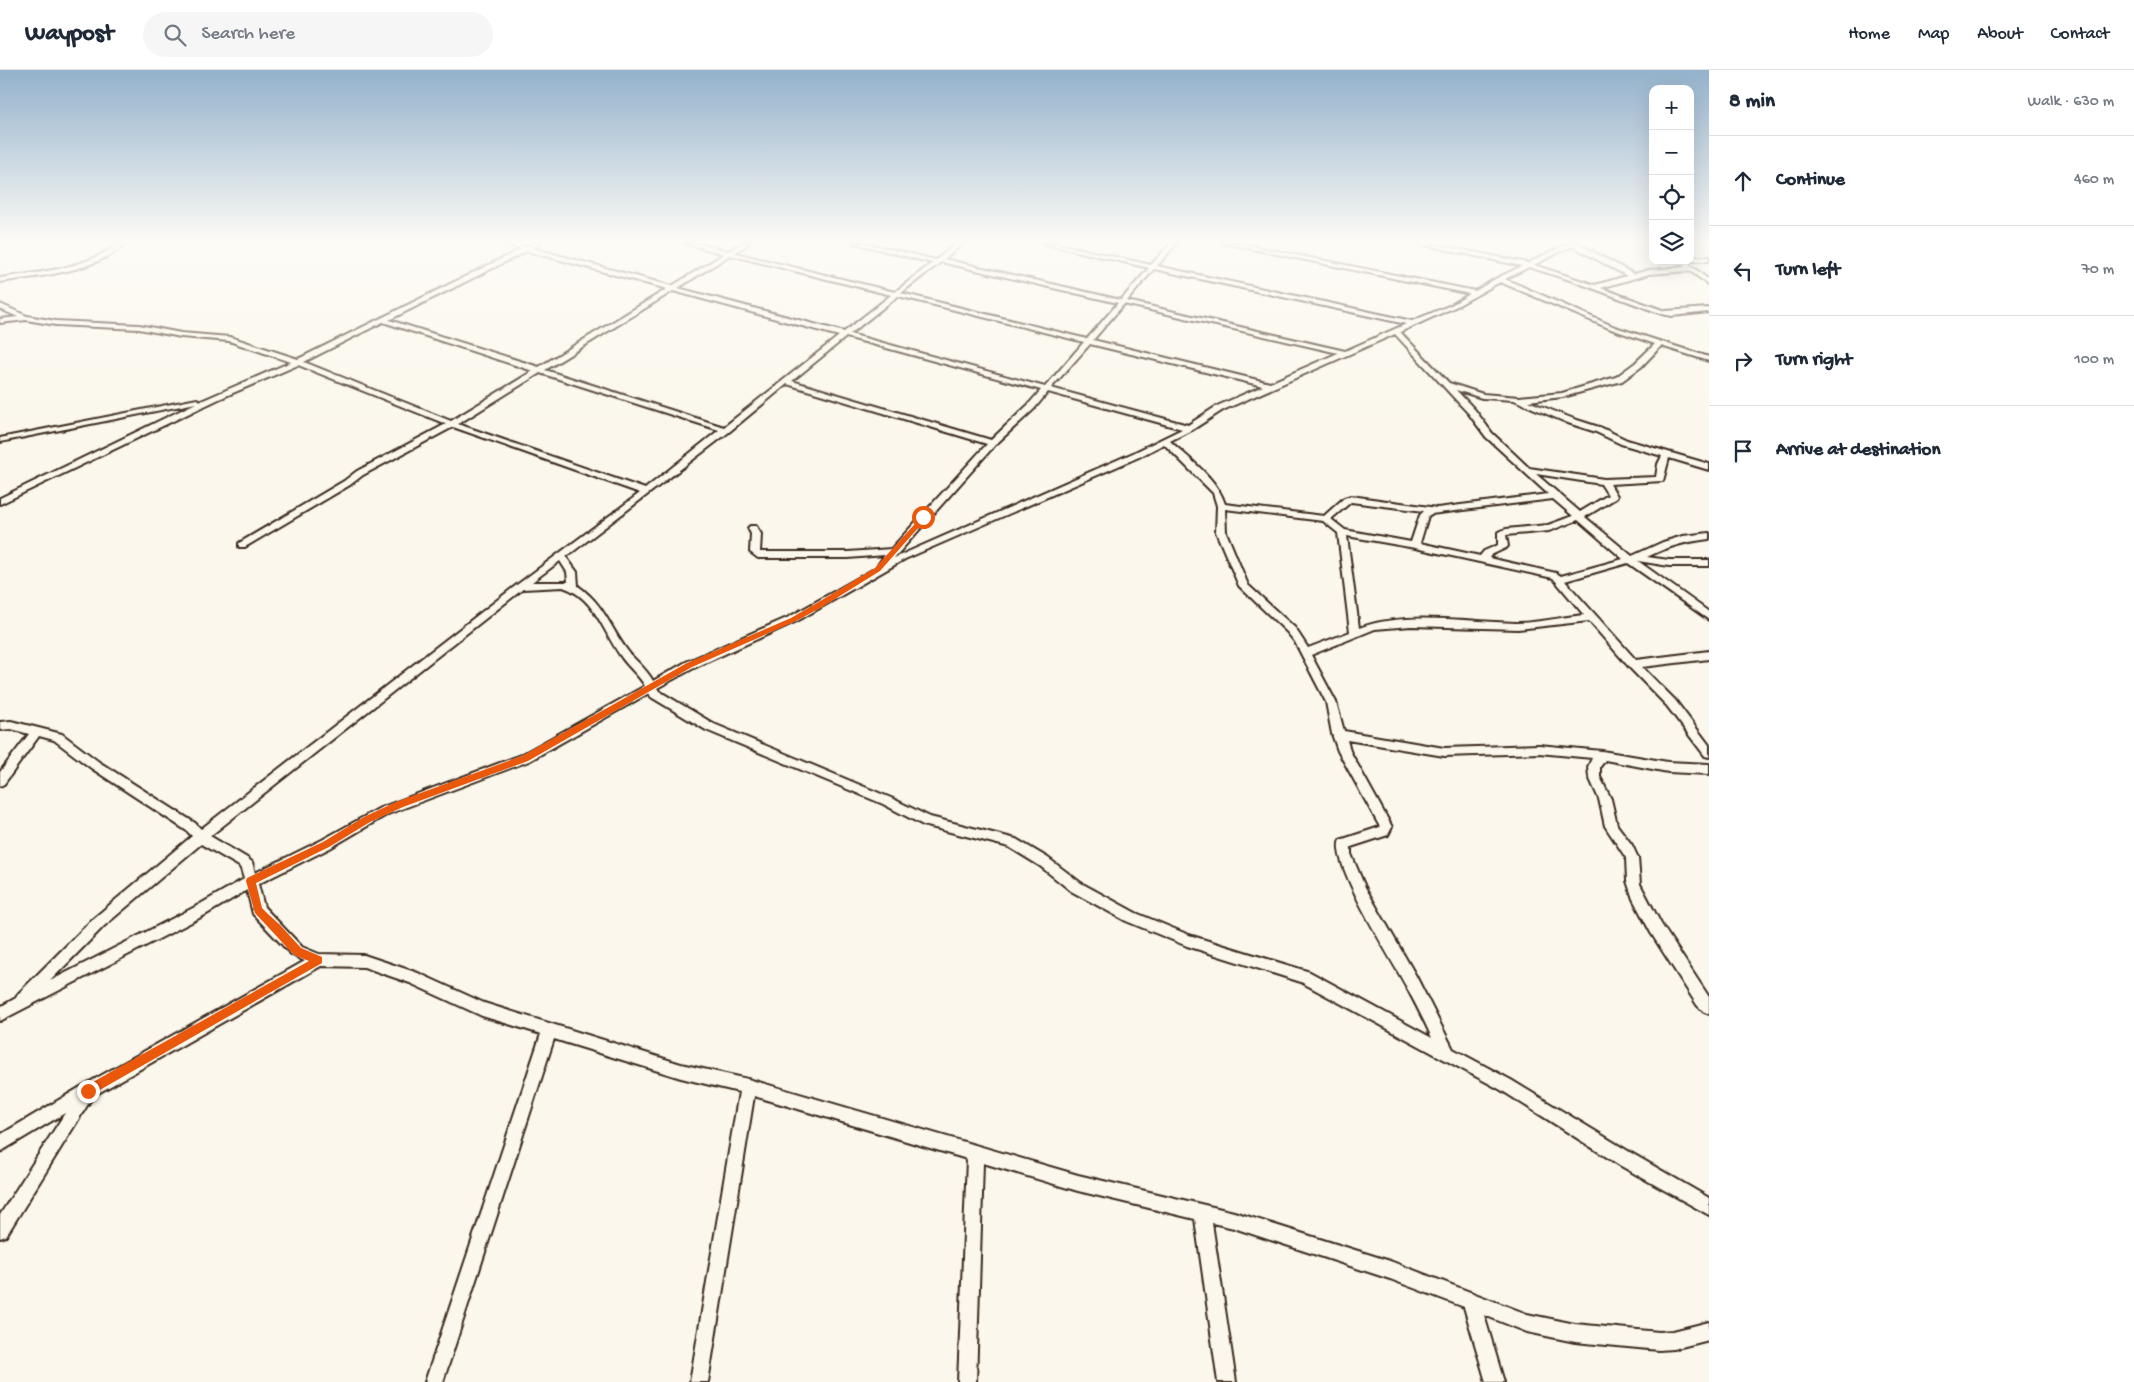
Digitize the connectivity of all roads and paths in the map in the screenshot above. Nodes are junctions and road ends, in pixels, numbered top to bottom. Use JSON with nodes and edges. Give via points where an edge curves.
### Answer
{"nodes":[{"id":1,"x":415,"y":304,"type":"edge"},
{"id":2,"x":647,"y":304,"type":"edge"},
{"id":3,"x":729,"y":304,"type":"edge"},
{"id":4,"x":882,"y":304,"type":"edge"},
{"id":5,"x":932,"y":304,"type":"edge"},
{"id":6,"x":1121,"y":304,"type":"edge"},
{"id":7,"x":1133,"y":304,"type":"edge"},
{"id":8,"x":1320,"y":304,"type":"edge"},
{"id":9,"x":1456,"y":304,"type":"edge"},
{"id":10,"x":1557,"y":304,"type":"edge"},
{"id":11,"x":1642,"y":304,"type":"edge"},
{"id":12,"x":0,"y":306,"type":"edge"},
{"id":13,"x":1709,"y":310,"type":"edge"},
{"id":14,"x":26,"y":318,"type":"junction"},
{"id":15,"x":383,"y":320,"type":"junction"},
{"id":16,"x":0,"y":321,"type":"edge"},
{"id":17,"x":1414,"y":324,"type":"junction"},
{"id":18,"x":1396,"y":331,"type":"junction"},
{"id":19,"x":844,"y":335,"type":"junction"},
{"id":20,"x":1088,"y":342,"type":"junction"},
{"id":21,"x":1660,"y":343,"type":"junction"},
{"id":22,"x":1346,"y":353,"type":"junction"},
{"id":23,"x":1709,"y":359,"type":"edge"},
{"id":24,"x":298,"y":362,"type":"junction"},
{"id":25,"x":539,"y":370,"type":"junction"},
{"id":26,"x":785,"y":382,"type":"junction"},
{"id":27,"x":1444,"y":383,"type":"junction"},
{"id":28,"x":1272,"y":386,"type":"junction"},
{"id":29,"x":1045,"y":391,"type":"junction"},
{"id":30,"x":216,"y":397,"type":"junction"},
{"id":31,"x":1519,"y":399,"type":"junction"},
{"id":32,"x":452,"y":424,"type":"junction"},
{"id":33,"x":1189,"y":428,"type":"junction"},
{"id":34,"x":726,"y":430,"type":"junction"},
{"id":35,"x":0,"y":440,"type":"edge"},
{"id":36,"x":1166,"y":441,"type":"junction"},
{"id":37,"x":992,"y":443,"type":"junction"},
{"id":38,"x":1666,"y":455,"type":"junction"},
{"id":39,"x":1709,"y":467,"type":"edge"},
{"id":40,"x":1527,"y":470,"type":"junction"},
{"id":41,"x":1552,"y":475,"type":"junction"},
{"id":42,"x":1604,"y":482,"type":"junction"},
{"id":43,"x":1547,"y":489,"type":"junction"},
{"id":44,"x":646,"y":492,"type":"junction"},
{"id":45,"x":1555,"y":496,"type":"junction"},
{"id":46,"x":0,"y":501,"type":"edge"},
{"id":47,"x":1221,"y":506,"type":"junction"},
{"id":48,"x":1436,"y":510,"type":"junction"},
{"id":49,"x":1580,"y":516,"type":"junction"},
{"id":50,"x":1326,"y":519,"type":"junction"},
{"id":51,"x":753,"y":528,"type":"dead end"},
{"id":52,"x":1342,"y":532,"type":"junction"},
{"id":53,"x":1709,"y":536,"type":"edge"},
{"id":54,"x":242,"y":545,"type":"dead end"},
{"id":55,"x":1415,"y":545,"type":"junction"},
{"id":56,"x":892,"y":552,"type":"junction"},
{"id":57,"x":561,"y":556,"type":"junction"},
{"id":58,"x":1633,"y":559,"type":"junction"},
{"id":59,"x":1484,"y":560,"type":"junction"},
{"id":60,"x":1709,"y":563,"type":"edge"},
{"id":61,"x":878,"y":570,"type":"junction"},
{"id":62,"x":1560,"y":579,"type":"junction"},
{"id":63,"x":521,"y":586,"type":"junction"},
{"id":64,"x":573,"y":587,"type":"junction"},
{"id":65,"x":1592,"y":617,"type":"junction"},
{"id":66,"x":1709,"y":617,"type":"edge"},
{"id":67,"x":1355,"y":634,"type":"junction"},
{"id":68,"x":1306,"y":653,"type":"junction"},
{"id":69,"x":1709,"y":656,"type":"edge"},
{"id":70,"x":1633,"y":664,"type":"junction"},
{"id":71,"x":650,"y":688,"type":"junction"},
{"id":72,"x":0,"y":726,"type":"edge"},
{"id":73,"x":36,"y":732,"type":"junction"},
{"id":74,"x":1338,"y":734,"type":"junction"},
{"id":75,"x":1709,"y":753,"type":"edge"},
{"id":76,"x":1602,"y":755,"type":"junction"},
{"id":77,"x":1709,"y":769,"type":"edge"},
{"id":78,"x":0,"y":781,"type":"edge"},
{"id":79,"x":200,"y":837,"type":"junction"},
{"id":80,"x":251,"y":881,"type":"junction"},
{"id":81,"x":319,"y":960,"type":"junction"},
{"id":82,"x":19,"y":1004,"type":"junction"},
{"id":83,"x":1709,"y":1007,"type":"edge"},
{"id":84,"x":0,"y":1014,"type":"edge"},
{"id":85,"x":550,"y":1030,"type":"junction"},
{"id":86,"x":1448,"y":1054,"type":"junction"},
{"id":87,"x":748,"y":1087,"type":"junction"},
{"id":88,"x":88,"y":1091,"type":"junction"},
{"id":89,"x":0,"y":1144,"type":"edge"},
{"id":90,"x":976,"y":1154,"type":"junction"},
{"id":91,"x":1709,"y":1207,"type":"edge"},
{"id":92,"x":1202,"y":1212,"type":"junction"},
{"id":93,"x":0,"y":1230,"type":"edge"},
{"id":94,"x":1471,"y":1302,"type":"junction"},
{"id":95,"x":1709,"y":1331,"type":"edge"},
{"id":96,"x":434,"y":1382,"type":"edge"},
{"id":97,"x":699,"y":1382,"type":"edge"},
{"id":98,"x":967,"y":1382,"type":"edge"},
{"id":99,"x":1227,"y":1382,"type":"edge"},
{"id":100,"x":1495,"y":1382,"type":"edge"}],
"edges":[{"from":1,"to":15,"type":"street"},
{"from":2,"to":25,"type":"street"},
{"from":3,"to":19,"type":"street"},
{"from":4,"to":19,"type":"street"},
{"from":5,"to":20,"type":"street"},
{"from":6,"to":20,"type":"street"},
{"from":7,"to":22,"type":"street"},
{"from":8,"to":17,"type":"street"},
{"from":9,"to":17,"type":"street"},
{"from":10,"to":21,"type":"street"},
{"from":11,"to":13,"type":"street","via":[[1668,314]]},
{"from":12,"to":14,"type":"street"},
{"from":14,"to":16,"type":"street"},
{"from":14,"to":24,"type":"street","via":[[220,337]]},
{"from":15,"to":24,"type":"street"},
{"from":15,"to":25,"type":"street"},
{"from":17,"to":18,"type":"street"},
{"from":18,"to":22,"type":"street"},
{"from":18,"to":27,"type":"street"},
{"from":19,"to":26,"type":"street"},
{"from":19,"to":29,"type":"street"},
{"from":20,"to":28,"type":"street"},
{"from":20,"to":29,"type":"street"},
{"from":21,"to":23,"type":"street"},
{"from":21,"to":31,"type":"street","via":[[1619,379],[1576,392]]},
{"from":22,"to":28,"type":"street"},
{"from":24,"to":30,"type":"street"},
{"from":24,"to":32,"type":"street"},
{"from":25,"to":32,"type":"street"},
{"from":25,"to":34,"type":"street"},
{"from":26,"to":34,"type":"street"},
{"from":26,"to":37,"type":"street"},
{"from":27,"to":31,"type":"street","via":[[1482,396]]},
{"from":27,"to":40,"type":"street","via":[[1489,434]]},
{"from":28,"to":33,"type":"street","via":[[1220,408]]},
{"from":29,"to":33,"type":"street"},
{"from":29,"to":37,"type":"street"},
{"from":30,"to":35,"type":"street"},
{"from":30,"to":46,"type":"street"},
{"from":31,"to":38,"type":"street","via":[[1571,422]]},
{"from":32,"to":44,"type":"street"},
{"from":32,"to":54,"type":"street","via":[[360,473]]},
{"from":33,"to":36,"type":"street"},
{"from":34,"to":44,"type":"street"},
{"from":36,"to":47,"type":"street","via":[[1212,486]]},
{"from":36,"to":61,"type":"street"},
{"from":37,"to":56,"type":"street"},
{"from":38,"to":39,"type":"street"},
{"from":38,"to":42,"type":"street","via":[[1659,480]]},
{"from":40,"to":41,"type":"street"},
{"from":40,"to":43,"type":"street"},
{"from":41,"to":42,"type":"street"},
{"from":41,"to":43,"type":"street"},
{"from":42,"to":49,"type":"street","via":[[1613,496]]},
{"from":43,"to":45,"type":"street"},
{"from":44,"to":57,"type":"street"},
{"from":45,"to":48,"type":"street"},
{"from":45,"to":49,"type":"street"},
{"from":47,"to":50,"type":"street"},
{"from":47,"to":68,"type":"street","via":[[1221,532],[1244,586],[1291,630]]},
{"from":48,"to":50,"type":"street","via":[[1351,499]]},
{"from":48,"to":55,"type":"street","via":[[1424,515]]},
{"from":49,"to":58,"type":"street"},
{"from":49,"to":59,"type":"street","via":[[1549,528],[1501,534],[1502,547],[1487,553]]},
{"from":50,"to":52,"type":"street"},
{"from":51,"to":56,"type":"street","via":[[758,555]]},
{"from":52,"to":55,"type":"street"},
{"from":52,"to":67,"type":"street"},
{"from":53,"to":58,"type":"street","via":[[1666,544]]},
{"from":55,"to":59,"type":"street"},
{"from":56,"to":61,"type":"street"},
{"from":57,"to":63,"type":"street"},
{"from":57,"to":64,"type":"street","via":[[572,572]]},
{"from":58,"to":60,"type":"street"},
{"from":58,"to":62,"type":"street"},
{"from":58,"to":66,"type":"street"},
{"from":59,"to":62,"type":"street","via":[[1551,574]]},
{"from":61,"to":71,"type":"street","via":[[793,619],[697,662]]},
{"from":62,"to":65,"type":"street"},
{"from":63,"to":64,"type":"street","via":[[556,584]]},
{"from":63,"to":79,"type":"street"},
{"from":64,"to":71,"type":"street","via":[[593,603],[626,656],[645,676]]},
{"from":65,"to":67,"type":"street","via":[[1518,626],[1390,624],[1365,628]]},
{"from":65,"to":70,"type":"street"},
{"from":67,"to":68,"type":"street"},
{"from":68,"to":74,"type":"street","via":[[1331,702]]},
{"from":69,"to":70,"type":"street"},
{"from":70,"to":75,"type":"street","via":[[1671,703]]},
{"from":71,"to":80,"type":"street","via":[[525,758],[400,804]]},
{"from":71,"to":86,"type":"street","via":[[658,698],[710,727],[927,821],[1012,843],[1076,887],[1131,917],[1186,940],[1305,977]]},
{"from":72,"to":73,"type":"street","via":[[11,725]]},
{"from":73,"to":78,"type":"street"},
{"from":73,"to":79,"type":"street","via":[[58,737],[94,765],[191,827]]},
{"from":74,"to":76,"type":"street","via":[[1444,752],[1524,748]]},
{"from":74,"to":86,"type":"street","via":[[1354,771],[1386,827],[1384,831],[1344,844],[1345,856]]},
{"from":76,"to":77,"type":"street","via":[[1668,767]]},
{"from":76,"to":83,"type":"street","via":[[1593,774],[1604,798],[1611,826],[1632,859],[1633,881],[1643,905]]},
{"from":79,"to":80,"type":"street","via":[[247,866]]},
{"from":79,"to":82,"type":"street","via":[[99,922]]},
{"from":80,"to":81,"type":"street","via":[[258,910],[264,917],[297,952]]},
{"from":80,"to":82,"type":"street","via":[[200,911]]},
{"from":81,"to":85,"type":"street","via":[[364,961],[413,978],[482,1009]]},
{"from":81,"to":88,"type":"street"},
{"from":82,"to":84,"type":"street"},
{"from":85,"to":87,"type":"street","via":[[681,1071]]},
{"from":85,"to":96,"type":"street"},
{"from":86,"to":91,"type":"street","via":[[1506,1085]]},
{"from":87,"to":90,"type":"street"},
{"from":87,"to":97,"type":"street"},
{"from":88,"to":89,"type":"street"},
{"from":88,"to":93,"type":"street"},
{"from":90,"to":92,"type":"street","via":[[1078,1183]]},
{"from":90,"to":98,"type":"street"},
{"from":92,"to":94,"type":"street","via":[[1390,1270]]},
{"from":92,"to":99,"type":"street"},
{"from":94,"to":95,"type":"street","via":[[1527,1323],[1575,1333],[1659,1341]]},
{"from":94,"to":100,"type":"street"}]}
